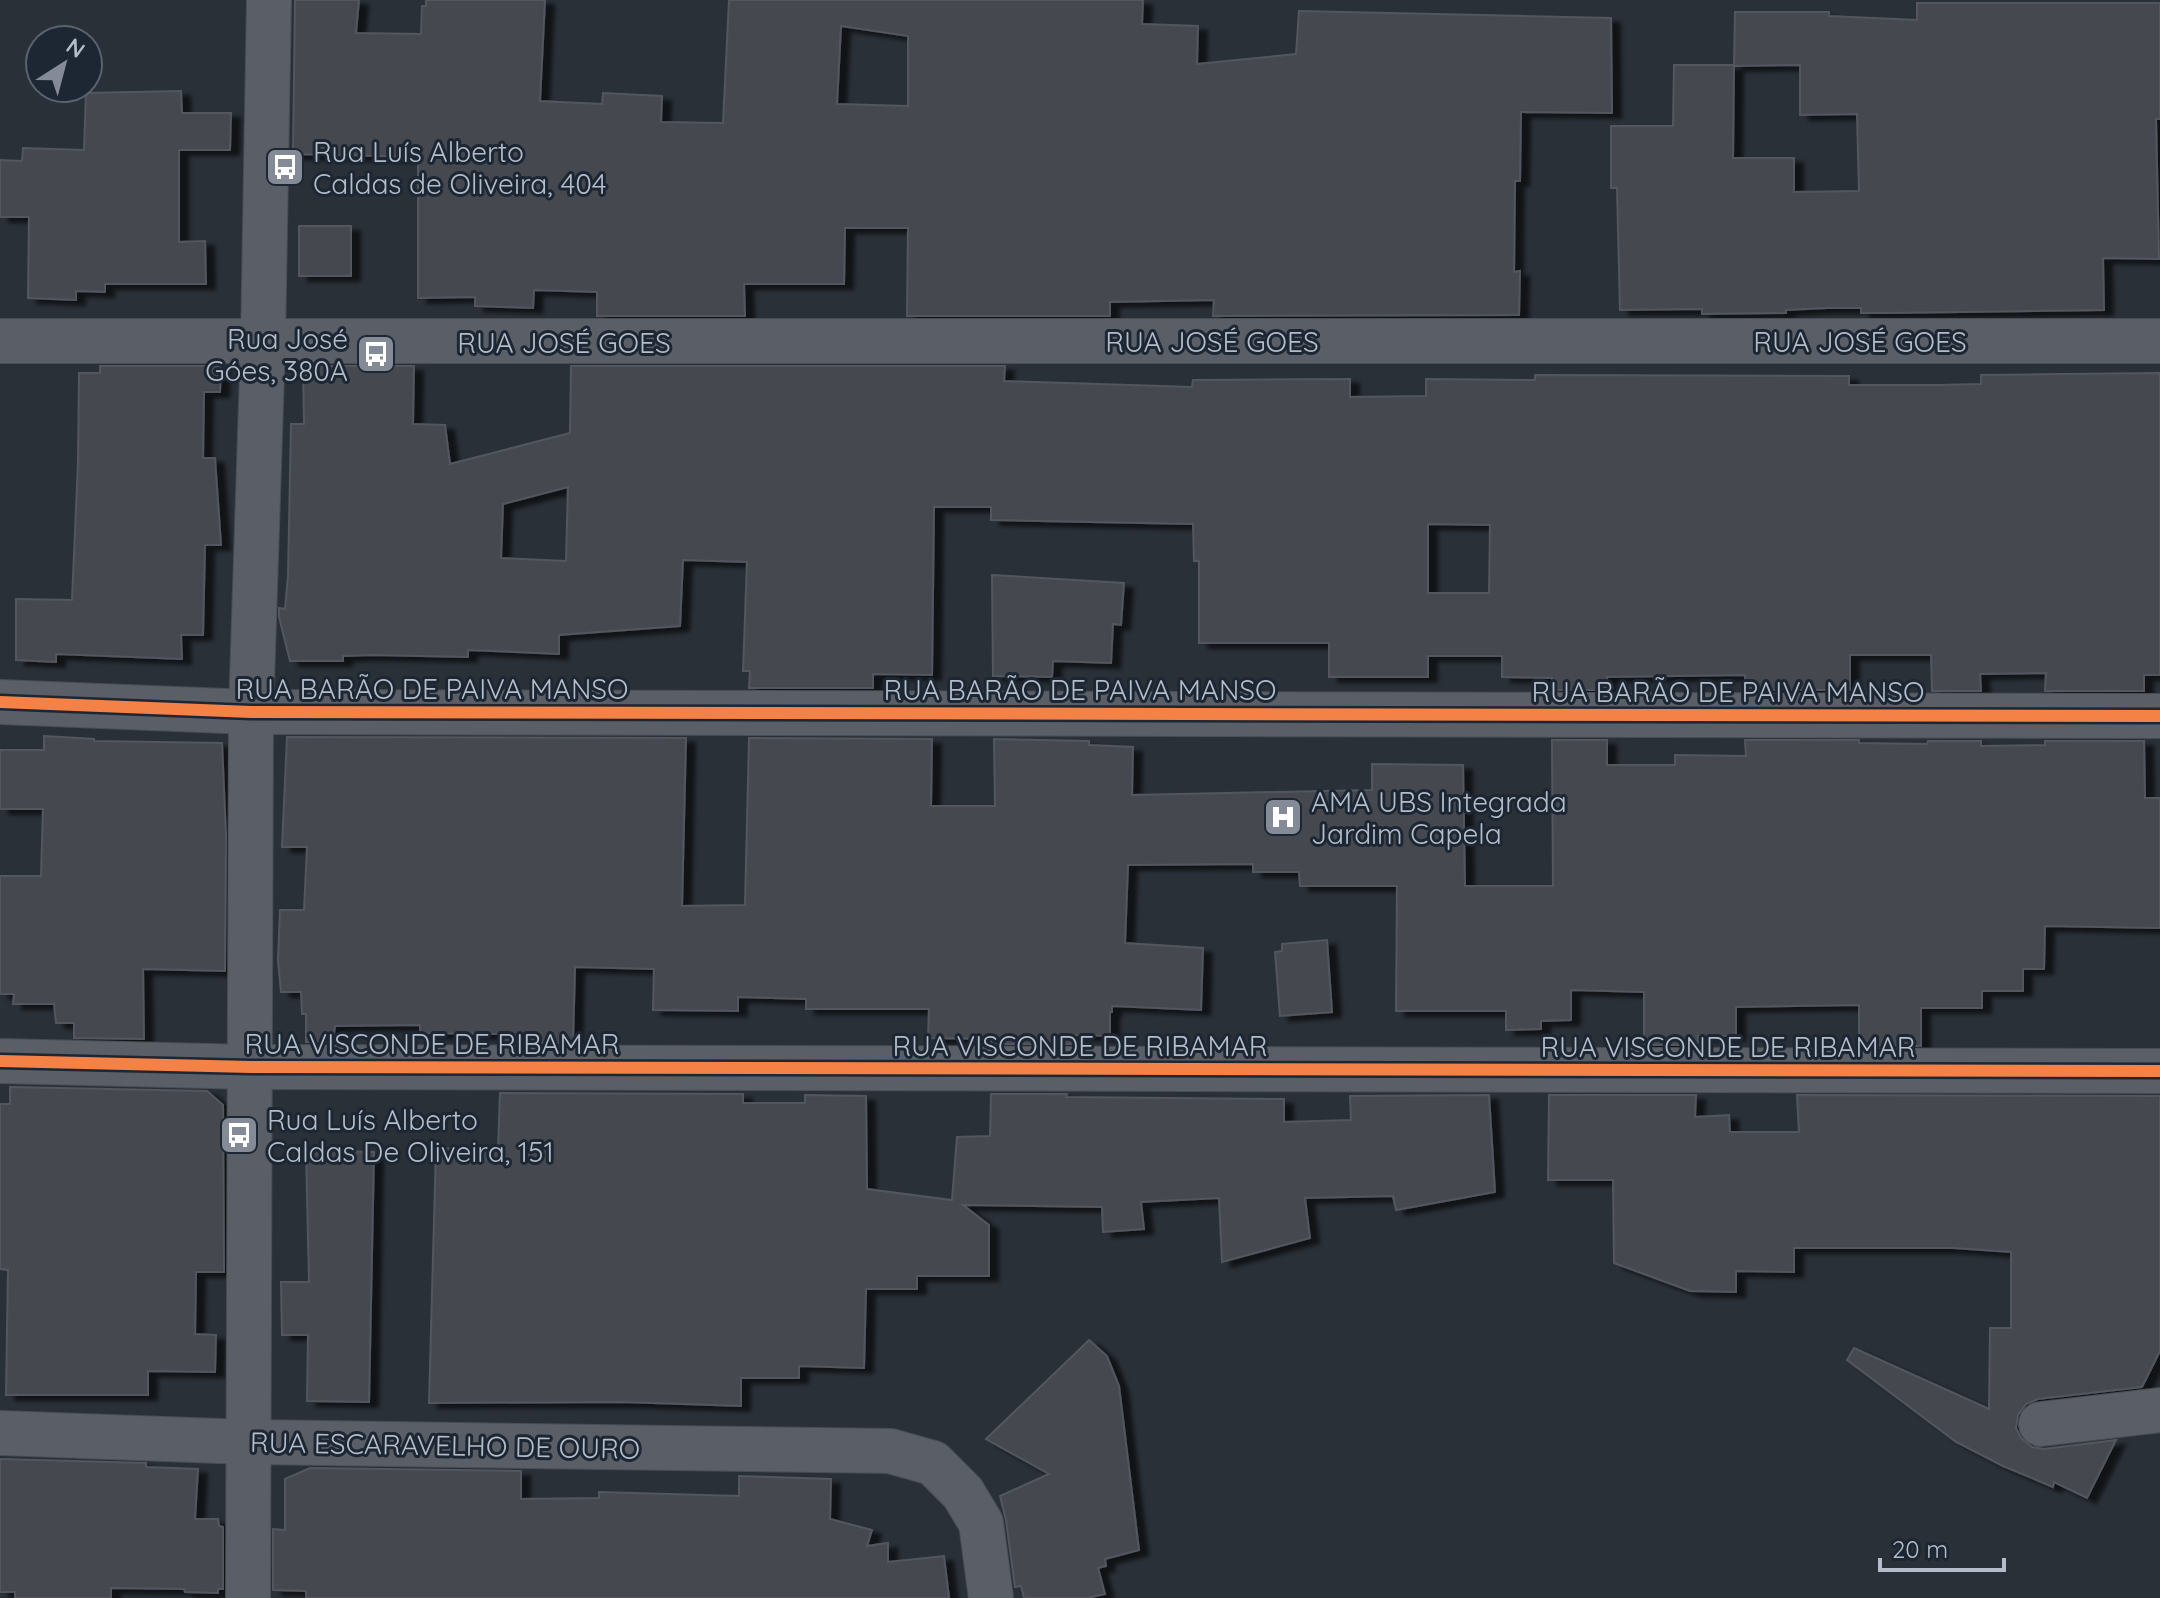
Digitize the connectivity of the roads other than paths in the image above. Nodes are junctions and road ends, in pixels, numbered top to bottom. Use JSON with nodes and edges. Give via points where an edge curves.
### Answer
{"nodes":[{"id":1,"x":269,"y":0,"type":"edge"},
{"id":2,"x":0,"y":341,"type":"edge"},
{"id":3,"x":2160,"y":341,"type":"edge"},
{"id":4,"x":263,"y":342,"type":"junction"},
{"id":5,"x":0,"y":702,"type":"edge"},
{"id":6,"x":251,"y":712,"type":"junction"},
{"id":7,"x":2160,"y":716,"type":"edge"},
{"id":8,"x":0,"y":1061,"type":"edge"},
{"id":9,"x":251,"y":1067,"type":"junction"},
{"id":10,"x":2160,"y":1071,"type":"edge"},
{"id":11,"x":2160,"y":1410,"type":"edge"},
{"id":12,"x":2041,"y":1424,"type":"dead end"},
{"id":13,"x":0,"y":1433,"type":"edge"},
{"id":14,"x":247,"y":1442,"type":"junction"},
{"id":15,"x":248,"y":1598,"type":"edge"},
{"id":16,"x":991,"y":1598,"type":"edge"}],
"edges":[{"from":1,"to":4,"type":"street"},
{"from":2,"to":4,"type":"street","name":"RUA JOSÉ GOES"},
{"from":3,"to":4,"type":"street","name":"RUA JOSÉ GOES"},
{"from":4,"to":6,"type":"street"},
{"from":5,"to":6,"type":"street","name":"RUA BARÃO DE PAIVA MANSO"},
{"from":6,"to":7,"type":"street","name":"RUA BARÃO DE PAIVA MANSO"},
{"from":6,"to":9,"type":"street"},
{"from":8,"to":9,"type":"street","name":"RUA VISCONDE DE RIBAMAR"},
{"from":9,"to":10,"type":"street","name":"RUA VISCONDE DE RIBAMAR"},
{"from":9,"to":14,"type":"street"},
{"from":11,"to":12,"type":"street"},
{"from":13,"to":14,"type":"street","name":"RUA ESCARAVELHO DE OURO"},
{"from":14,"to":15,"type":"street"},
{"from":14,"to":16,"type":"street","name":"RUA ESCARAVELHO DE OURO","via":[[890,1451],[933,1463],[963,1493],[981,1523]]}]}
